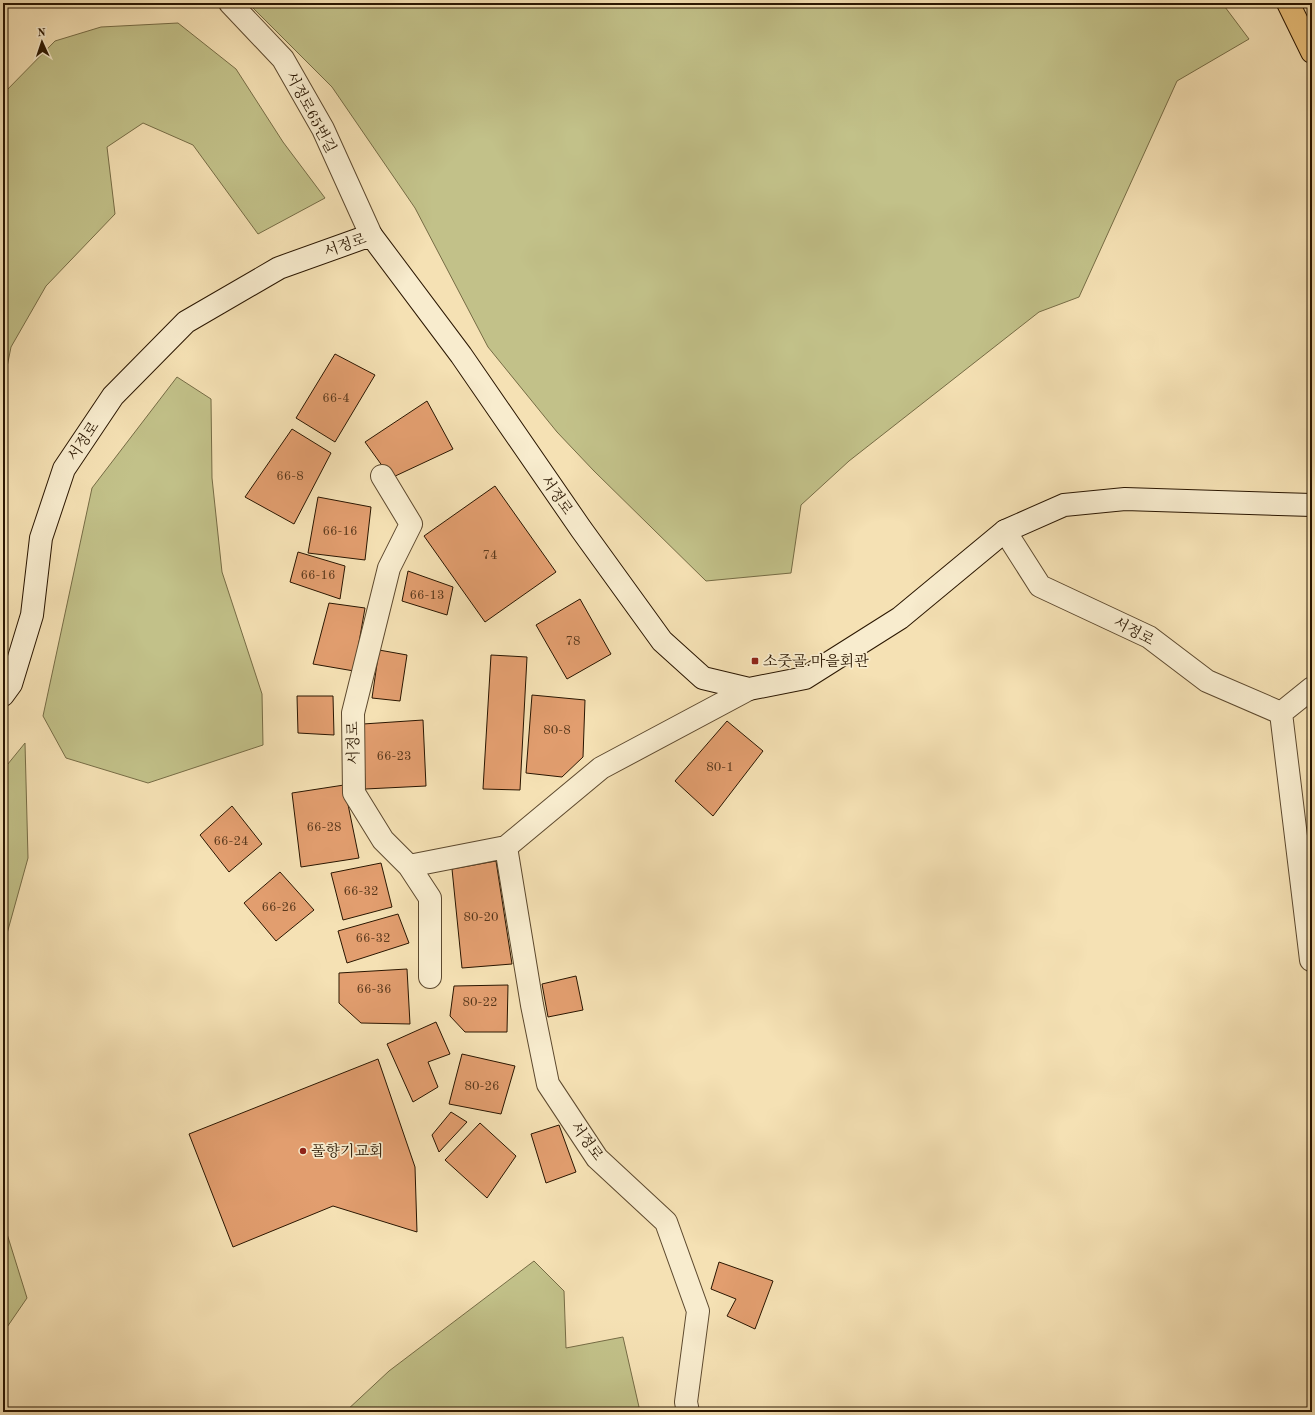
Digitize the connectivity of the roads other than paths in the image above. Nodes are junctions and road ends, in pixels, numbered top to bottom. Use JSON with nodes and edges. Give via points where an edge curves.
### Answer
{"nodes":[{"id":1,"x":230,"y":3,"type":"edge"},
{"id":2,"x":1288,"y":3,"type":"edge"},
{"id":3,"x":1312,"y":52,"type":"edge"},
{"id":4,"x":371,"y":234,"type":"junction"},
{"id":5,"x":382,"y":476,"type":"dead end"},
{"id":6,"x":1312,"y":505,"type":"edge"},
{"id":7,"x":1005,"y":531,"type":"junction"},
{"id":8,"x":1312,"y":688,"type":"edge"},
{"id":9,"x":749,"y":689,"type":"junction"},
{"id":10,"x":3,"y":695,"type":"edge"},
{"id":11,"x":1281,"y":713,"type":"junction"},
{"id":12,"x":506,"y":847,"type":"junction"},
{"id":13,"x":409,"y":866,"type":"junction"},
{"id":14,"x":1311,"y":960,"type":"dead end"},
{"id":15,"x":430,"y":977,"type":"dead end"},
{"id":16,"x":688,"y":1412,"type":"edge"}],
"edges":[{"from":1,"to":4,"type":"street","name":"서정로65번길","via":[[283,59],[323,129]]},
{"from":2,"to":3,"type":"highway"},
{"from":4,"to":9,"type":"street","name":"서정로","via":[[461,355],[662,641],[703,678]]},
{"from":4,"to":10,"type":"street","name":"서정로","via":[[280,268],[186,322],[113,396],[64,469],[41,538],[32,615],[11,684]]},
{"from":5,"to":13,"type":"street","name":"서정로","via":[[411,524],[389,568],[353,713],[354,793],[383,840]]},
{"from":6,"to":7,"type":"street","name":"서정로","via":[[1125,499],[1064,505]]},
{"from":7,"to":9,"type":"street","name":"서정로","via":[[900,618],[805,678]]},
{"from":7,"to":11,"type":"street","name":"서정로","via":[[1040,586],[1149,637],[1207,681]]},
{"from":8,"to":11,"type":"street"},
{"from":9,"to":12,"type":"street","name":"서정로","via":[[601,768]]},
{"from":11,"to":14,"type":"street"},
{"from":12,"to":13,"type":"street","name":"서정로"},
{"from":12,"to":16,"type":"street","name":"서정로","via":[[548,1084],[597,1158],[666,1222],[698,1311],[686,1402]]},
{"from":13,"to":15,"type":"street","name":"서정로","via":[[430,898]]}]}
